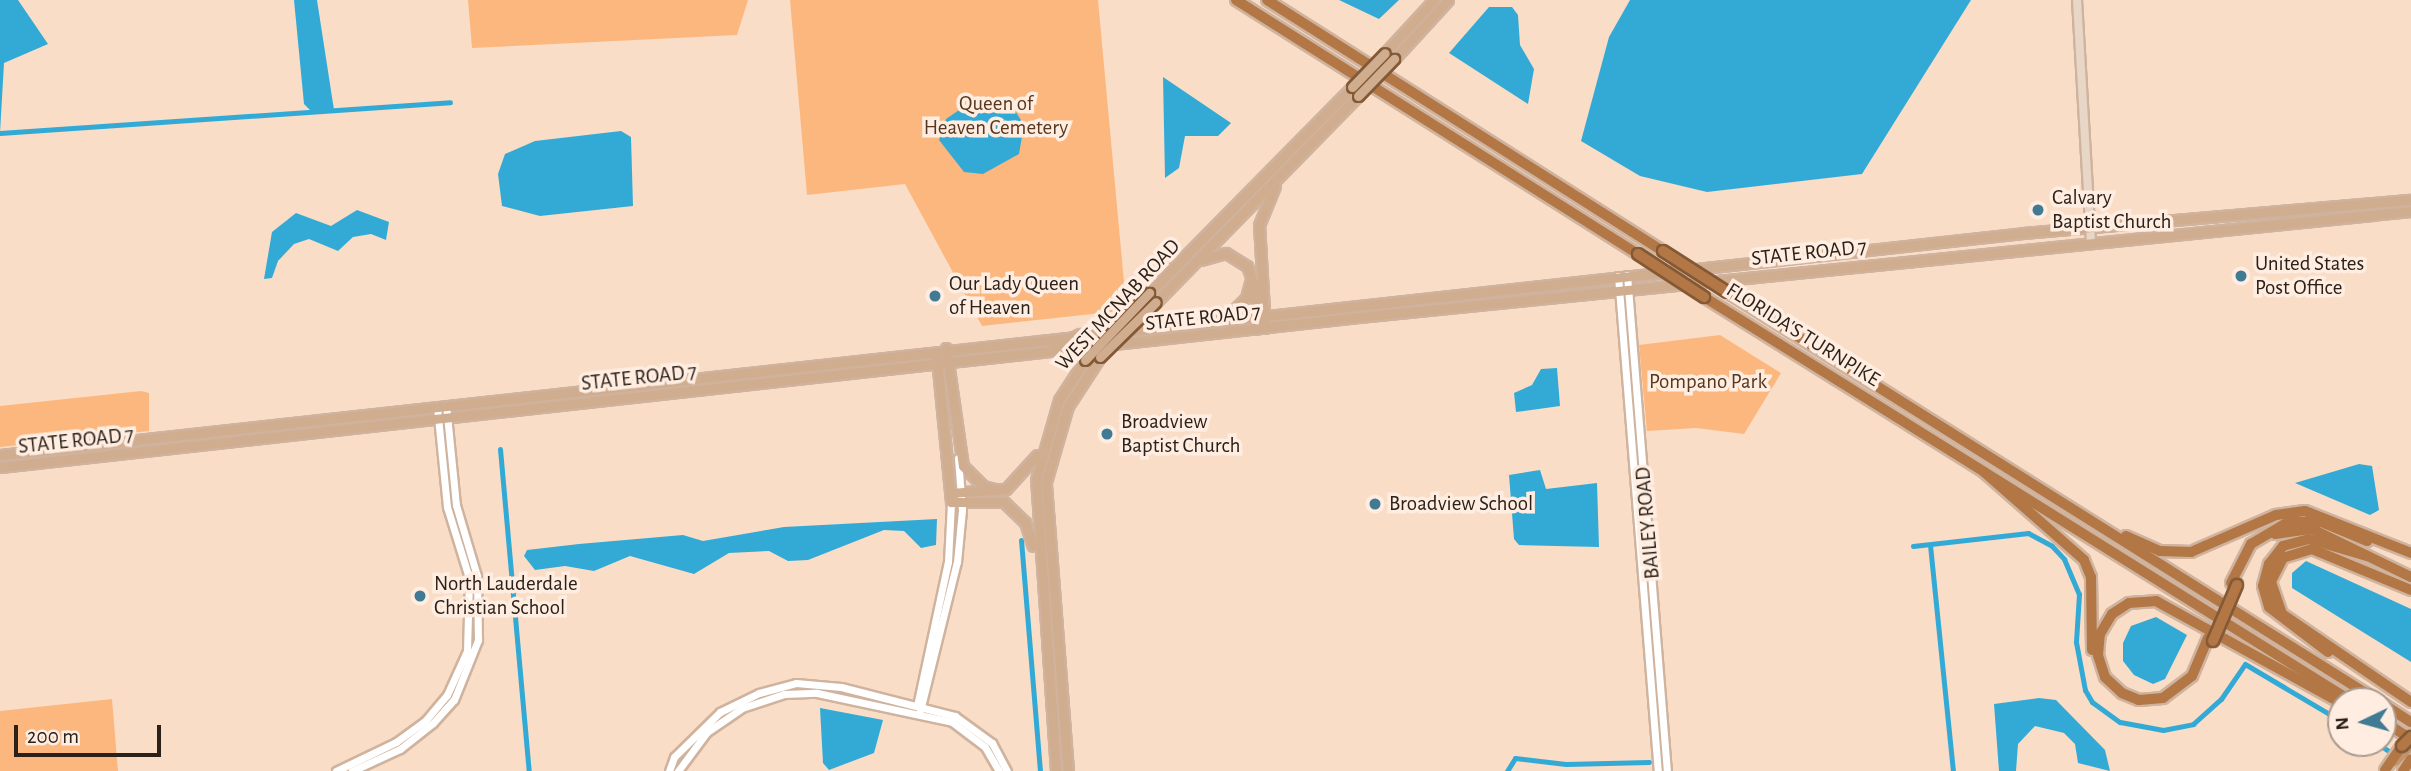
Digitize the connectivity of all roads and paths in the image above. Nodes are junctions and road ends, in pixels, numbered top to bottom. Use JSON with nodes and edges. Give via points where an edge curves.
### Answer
{"nodes":[{"id":1,"x":1236,"y":0,"type":"edge"},
{"id":2,"x":1267,"y":0,"type":"edge"},
{"id":3,"x":1434,"y":0,"type":"edge"},
{"id":4,"x":1448,"y":0,"type":"edge"},
{"id":5,"x":2077,"y":0,"type":"edge"},
{"id":6,"x":1390,"y":56,"type":"junction"},
{"id":7,"x":1355,"y":92,"type":"junction"},
{"id":8,"x":1280,"y":175,"type":"junction"},
{"id":9,"x":2411,"y":200,"type":"edge"},
{"id":10,"x":2364,"y":205,"type":"junction"},
{"id":11,"x":2411,"y":211,"type":"edge"},
{"id":12,"x":2251,"y":213,"type":"junction"},
{"id":13,"x":2354,"y":217,"type":"junction"},
{"id":14,"x":2091,"y":226,"type":"junction"},
{"id":15,"x":2234,"y":226,"type":"junction"},
{"id":16,"x":2089,"y":240,"type":"junction"},
{"id":17,"x":1196,"y":261,"type":"junction"},
{"id":18,"x":1251,"y":274,"type":"junction"},
{"id":19,"x":1623,"y":276,"type":"junction"},
{"id":20,"x":1624,"y":291,"type":"junction"},
{"id":21,"x":1429,"y":296,"type":"junction"},
{"id":22,"x":1400,"y":299,"type":"junction"},
{"id":23,"x":1403,"y":314,"type":"junction"},
{"id":24,"x":1260,"y":315,"type":"junction"},
{"id":25,"x":1359,"y":317,"type":"junction"},
{"id":26,"x":1226,"y":318,"type":"junction"},
{"id":27,"x":1261,"y":329,"type":"junction"},
{"id":28,"x":1081,"y":334,"type":"junction"},
{"id":29,"x":946,"y":348,"type":"junction"},
{"id":30,"x":936,"y":349,"type":"junction"},
{"id":31,"x":1031,"y":354,"type":"junction"},
{"id":32,"x":948,"y":362,"type":"junction"},
{"id":33,"x":937,"y":363,"type":"junction"},
{"id":34,"x":442,"y":405,"type":"junction"},
{"id":35,"x":443,"y":417,"type":"junction"},
{"id":36,"x":303,"y":421,"type":"junction"},
{"id":37,"x":1635,"y":424,"type":"junction"},
{"id":38,"x":181,"y":435,"type":"junction"},
{"id":39,"x":159,"y":437,"type":"junction"},
{"id":40,"x":271,"y":437,"type":"junction"},
{"id":41,"x":1041,"y":448,"type":"junction"},
{"id":42,"x":166,"y":449,"type":"junction"},
{"id":43,"x":957,"y":449,"type":"junction"},
{"id":44,"x":136,"y":452,"type":"junction"},
{"id":45,"x":0,"y":455,"type":"edge"},
{"id":46,"x":0,"y":467,"type":"edge"},
{"id":47,"x":1980,"y":468,"type":"junction"},
{"id":48,"x":998,"y":491,"type":"junction"},
{"id":49,"x":961,"y":497,"type":"junction"},
{"id":50,"x":951,"y":498,"type":"junction"},
{"id":51,"x":2093,"y":521,"type":"junction"},
{"id":52,"x":2411,"y":553,"type":"edge"},
{"id":53,"x":2367,"y":556,"type":"junction"},
{"id":54,"x":2411,"y":561,"type":"edge"},
{"id":55,"x":1038,"y":565,"type":"junction"},
{"id":56,"x":2411,"y":577,"type":"edge"},
{"id":57,"x":2234,"y":584,"type":"junction"},
{"id":58,"x":2411,"y":590,"type":"edge"},
{"id":59,"x":2210,"y":639,"type":"junction"},
{"id":60,"x":2361,"y":669,"type":"junction"},
{"id":61,"x":2329,"y":687,"type":"edge"},
{"id":62,"x":2356,"y":687,"type":"edge"},
{"id":63,"x":2327,"y":695,"type":"edge"},
{"id":64,"x":2411,"y":702,"type":"edge"},
{"id":65,"x":919,"y":709,"type":"junction"},
{"id":66,"x":427,"y":724,"type":"junction"},
{"id":67,"x":2409,"y":746,"type":"edge"},
{"id":68,"x":2411,"y":766,"type":"edge"},
{"id":69,"x":336,"y":771,"type":"edge"},
{"id":70,"x":352,"y":771,"type":"edge"},
{"id":71,"x":668,"y":771,"type":"edge"},
{"id":72,"x":678,"y":771,"type":"edge"},
{"id":73,"x":999,"y":771,"type":"edge"},
{"id":74,"x":1007,"y":771,"type":"edge"},
{"id":75,"x":1056,"y":771,"type":"edge"},
{"id":76,"x":1068,"y":771,"type":"edge"},
{"id":77,"x":1658,"y":771,"type":"edge"},
{"id":78,"x":1667,"y":771,"type":"edge"},
{"id":79,"x":2385,"y":771,"type":"edge"},
{"id":80,"x":2405,"y":771,"type":"edge"}],
"edges":[{"from":1,"to":47,"type":"highway","name":"FLORIDA'S TURNPIKE","bridge":true},
{"from":2,"to":51,"type":"highway","name":"FLORIDA'S TURNPIKE","bridge":true},
{"from":3,"to":6,"type":"main road"},
{"from":4,"to":6,"type":"main road"},
{"from":5,"to":14,"type":"main road"},
{"from":6,"to":7,"type":"main road","bridge":true},
{"from":7,"to":8,"type":"main road","name":"WEST MCNAB ROAD"},
{"from":7,"to":41,"type":"main road","name":"WEST MCNAB ROAD","bridge":true,"via":[[1086,359],[1059,400]]},
{"from":8,"to":17,"type":"main road","name":"WEST MCNAB ROAD"},
{"from":8,"to":24,"type":"main road","via":[[1259,225]]},
{"from":9,"to":10,"type":"main road","name":"STATE ROAD 7"},
{"from":10,"to":12,"type":"main road","name":"STATE ROAD 7"},
{"from":10,"to":13,"type":"main road"},
{"from":11,"to":13,"type":"main road","name":"STATE ROAD 7"},
{"from":12,"to":14,"type":"main road","name":"STATE ROAD 7"},
{"from":12,"to":15,"type":"main road"},
{"from":13,"to":15,"type":"main road","name":"STATE ROAD 7"},
{"from":14,"to":16,"type":"main road"},
{"from":14,"to":19,"type":"main road","name":"STATE ROAD 7"},
{"from":15,"to":16,"type":"main road","name":"STATE ROAD 7"},
{"from":16,"to":20,"type":"main road","name":"STATE ROAD 7"},
{"from":17,"to":18,"type":"main road","via":[[1226,253],[1242,260]]},
{"from":17,"to":76,"type":"main road","name":"WEST MCNAB ROAD","bridge":true,"via":[[1100,357],[1068,405],[1046,482]]},
{"from":18,"to":24,"type":"main road"},
{"from":18,"to":26,"type":"main road","via":[[1246,298]]},
{"from":19,"to":20,"type":"street","name":"BAILEY ROAD"},
{"from":19,"to":21,"type":"main road","name":"STATE ROAD 7"},
{"from":20,"to":23,"type":"main road","name":"STATE ROAD 7"},
{"from":20,"to":37,"type":"street","name":"BAILEY ROAD"},
{"from":21,"to":22,"type":"main road","name":"STATE ROAD 7"},
{"from":21,"to":23,"type":"main road","via":[[1412,303]]},
{"from":22,"to":24,"type":"main road","name":"STATE ROAD 7"},
{"from":22,"to":25,"type":"main road","via":[[1392,309]]},
{"from":23,"to":25,"type":"main road","name":"STATE ROAD 7"},
{"from":24,"to":26,"type":"main road","name":"STATE ROAD 7"},
{"from":24,"to":27,"type":"main road"},
{"from":25,"to":27,"type":"main road","name":"STATE ROAD 7"},
{"from":26,"to":28,"type":"main road","name":"STATE ROAD 7"},
{"from":27,"to":31,"type":"main road","name":"STATE ROAD 7"},
{"from":28,"to":29,"type":"main road","name":"STATE ROAD 7"},
{"from":28,"to":31,"type":"main road"},
{"from":29,"to":30,"type":"main road","name":"STATE ROAD 7"},
{"from":29,"to":32,"type":"main road"},
{"from":30,"to":33,"type":"main road"},
{"from":30,"to":34,"type":"main road","name":"STATE ROAD 7"},
{"from":31,"to":32,"type":"main road","name":"STATE ROAD 7"},
{"from":32,"to":33,"type":"main road","name":"STATE ROAD 7"},
{"from":32,"to":43,"type":"main road"},
{"from":33,"to":35,"type":"main road","name":"STATE ROAD 7"},
{"from":33,"to":50,"type":"main road"},
{"from":34,"to":35,"type":"street"},
{"from":34,"to":36,"type":"main road","name":"STATE ROAD 7"},
{"from":35,"to":40,"type":"main road","name":"STATE ROAD 7"},
{"from":35,"to":66,"type":"street","via":[[447,508],[469,577],[471,624],[461,668]]},
{"from":36,"to":38,"type":"main road","name":"STATE ROAD 7"},
{"from":36,"to":40,"type":"main road"},
{"from":37,"to":77,"type":"street","name":"BAILEY ROAD"},
{"from":37,"to":78,"type":"street","name":"BAILEY ROAD"},
{"from":38,"to":39,"type":"main road","name":"STATE ROAD 7"},
{"from":38,"to":42,"type":"main road"},
{"from":39,"to":44,"type":"main road"},
{"from":39,"to":45,"type":"main road","name":"STATE ROAD 7"},
{"from":40,"to":42,"type":"main road","name":"STATE ROAD 7"},
{"from":41,"to":48,"type":"main road","via":[[1019,481]]},
{"from":41,"to":55,"type":"main road","name":"WEST MCNAB ROAD","via":[[1035,504]]},
{"from":42,"to":44,"type":"main road","name":"STATE ROAD 7"},
{"from":43,"to":48,"type":"main road","via":[[973,479]]},
{"from":43,"to":49,"type":"street"},
{"from":44,"to":46,"type":"main road","name":"STATE ROAD 7"},
{"from":47,"to":59,"type":"highway","via":[[2000,491],[2084,560],[2091,577],[2092,656],[2112,693],[2135,705],[2176,699],[2195,681]]},
{"from":47,"to":61,"type":"highway","name":"FLORIDA'S TURNPIKE"},
{"from":48,"to":49,"type":"main road"},
{"from":49,"to":50,"type":"main road"},
{"from":49,"to":55,"type":"main road","via":[[994,499],[1013,507],[1025,522]]},
{"from":49,"to":65,"type":"street","via":[[957,562]]},
{"from":50,"to":65,"type":"street","via":[[948,562]]},
{"from":51,"to":52,"type":"highway","via":[[2149,548],[2178,553],[2202,549],[2276,515],[2305,511]]},
{"from":51,"to":62,"type":"highway","name":"FLORIDA'S TURNPIKE"},
{"from":53,"to":56,"type":"highway"},
{"from":53,"to":57,"type":"highway","via":[[2312,529],[2282,531],[2250,556]]},
{"from":53,"to":60,"type":"highway","via":[[2321,541],[2297,541],[2275,555],[2263,586],[2280,621]]},
{"from":54,"to":57,"type":"highway","via":[[2320,522],[2295,521],[2270,529],[2251,544]]},
{"from":55,"to":75,"type":"main road","name":"WEST MCNAB ROAD"},
{"from":57,"to":59,"type":"highway","bridge":true},
{"from":58,"to":60,"type":"highway","via":[[2312,549],[2283,558],[2272,594],[2281,614]]},
{"from":59,"to":63,"type":"highway","via":[[2192,676],[2163,698],[2139,700],[2122,693],[2105,677],[2098,655],[2100,634],[2112,614],[2129,603],[2156,601]]},
{"from":60,"to":64,"type":"highway"},
{"from":65,"to":71,"type":"street","via":[[820,684],[769,689],[720,712],[674,757]]},
{"from":65,"to":72,"type":"street","via":[[840,695],[784,694],[723,719],[694,747]]},
{"from":65,"to":73,"type":"street","via":[[970,732]]},
{"from":65,"to":74,"type":"street","via":[[974,726],[992,743]]},
{"from":66,"to":69,"type":"street"},
{"from":66,"to":70,"type":"street","via":[[400,749]]},
{"from":67,"to":79,"type":"highway"},
{"from":67,"to":80,"type":"highway"},
{"from":68,"to":80,"type":"highway"}]}
